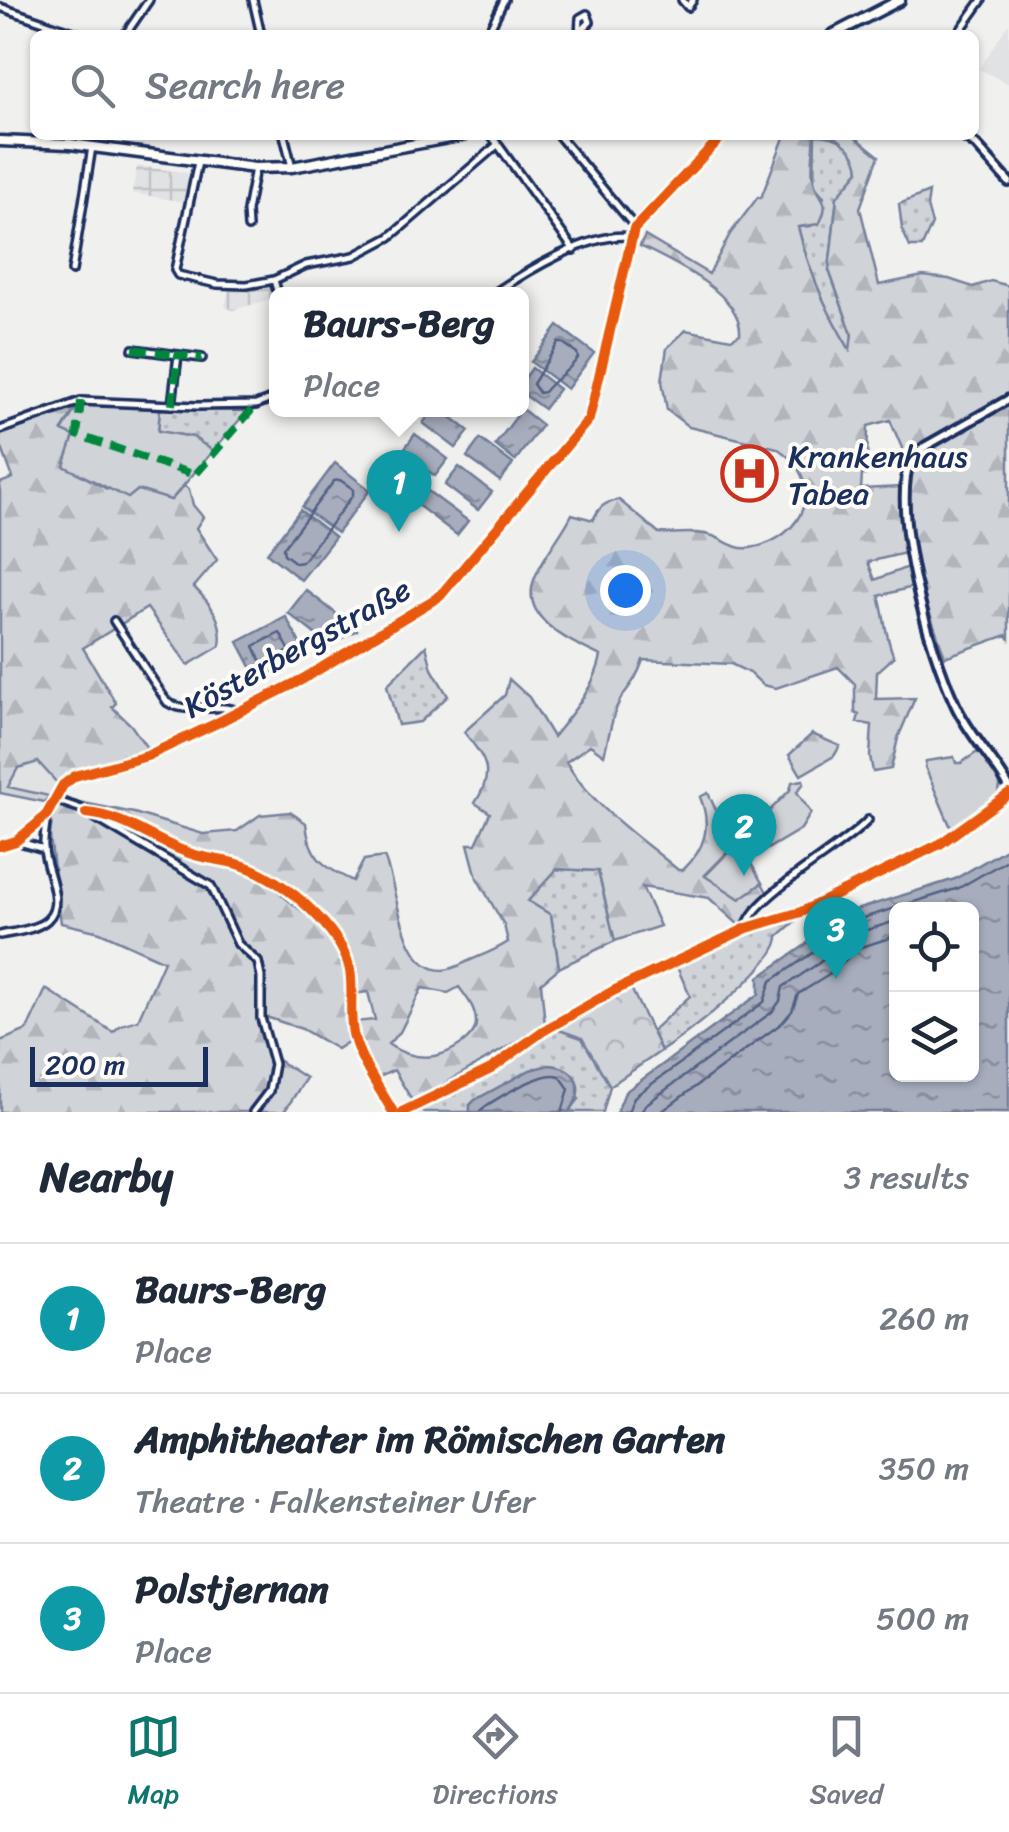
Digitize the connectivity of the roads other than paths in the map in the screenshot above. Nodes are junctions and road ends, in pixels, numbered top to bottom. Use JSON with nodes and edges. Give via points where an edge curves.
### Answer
{"nodes":[{"id":1,"x":149,"y":0,"type":"edge"},
{"id":2,"x":253,"y":0,"type":"edge"},
{"id":3,"x":504,"y":0,"type":"edge"},
{"id":4,"x":682,"y":0,"type":"edge"},
{"id":5,"x":693,"y":0,"type":"edge"},
{"id":6,"x":900,"y":0,"type":"edge"},
{"id":7,"x":982,"y":0,"type":"edge"},
{"id":8,"x":0,"y":6,"type":"edge"},
{"id":9,"x":68,"y":30,"type":"edge"},
{"id":10,"x":128,"y":30,"type":"edge"},
{"id":11,"x":260,"y":30,"type":"edge"},
{"id":12,"x":489,"y":30,"type":"edge"},
{"id":13,"x":842,"y":30,"type":"edge"},
{"id":14,"x":960,"y":30,"type":"edge"},
{"id":15,"x":285,"y":140,"type":"edge"},
{"id":16,"x":438,"y":140,"type":"edge"},
{"id":17,"x":494,"y":140,"type":"edge"},
{"id":18,"x":562,"y":140,"type":"edge"},
{"id":19,"x":719,"y":140,"type":"edge"},
{"id":20,"x":968,"y":140,"type":"edge"},
{"id":21,"x":0,"y":142,"type":"edge"},
{"id":22,"x":97,"y":146,"type":"junction"},
{"id":23,"x":496,"y":146,"type":"junction"},
{"id":24,"x":198,"y":162,"type":"junction"},
{"id":25,"x":292,"y":167,"type":"junction"},
{"id":26,"x":255,"y":168,"type":"junction"},
{"id":27,"x":1009,"y":182,"type":"edge"},
{"id":28,"x":248,"y":227,"type":"dead end"},
{"id":29,"x":635,"y":227,"type":"junction"},
{"id":30,"x":632,"y":238,"type":"junction"},
{"id":31,"x":574,"y":250,"type":"junction"},
{"id":32,"x":72,"y":271,"type":"dead end"},
{"id":33,"x":274,"y":280,"type":"junction"},
{"id":34,"x":276,"y":287,"type":"edge"},
{"id":35,"x":504,"y":287,"type":"edge"},
{"id":36,"x":133,"y":349,"type":"dead end"},
{"id":37,"x":178,"y":355,"type":"junction"},
{"id":38,"x":202,"y":358,"type":"dead end"},
{"id":39,"x":1009,"y":399,"type":"edge"},
{"id":40,"x":269,"y":400,"type":"edge"},
{"id":41,"x":172,"y":405,"type":"junction"},
{"id":42,"x":0,"y":430,"type":"edge"},
{"id":43,"x":114,"y":620,"type":"dead end"},
{"id":44,"x":239,"y":712,"type":"junction"},
{"id":45,"x":1009,"y":791,"type":"edge"},
{"id":46,"x":54,"y":799,"type":"junction"},
{"id":47,"x":86,"y":813,"type":"junction"},
{"id":48,"x":47,"y":814,"type":"junction"},
{"id":49,"x":868,"y":820,"type":"dead end"},
{"id":50,"x":16,"y":841,"type":"junction"},
{"id":51,"x":0,"y":846,"type":"edge"},
{"id":52,"x":44,"y":849,"type":"junction"},
{"id":53,"x":746,"y":928,"type":"junction"},
{"id":54,"x":0,"y":935,"type":"edge"},
{"id":55,"x":253,"y":1112,"type":"edge"},
{"id":56,"x":393,"y":1112,"type":"edge"},
{"id":57,"x":402,"y":1112,"type":"edge"}],
"edges":[{"from":1,"to":10,"type":"street"},
{"from":2,"to":11,"type":"street"},
{"from":3,"to":12,"type":"street"},
{"from":4,"to":5,"type":"street","via":[[688,6]]},
{"from":6,"to":13,"type":"main road"},
{"from":7,"to":14,"type":"street"},
{"from":8,"to":9,"type":"street"},
{"from":15,"to":25,"type":"street"},
{"from":16,"to":25,"type":"main road"},
{"from":17,"to":23,"type":"street"},
{"from":18,"to":29,"type":"street"},
{"from":19,"to":29,"type":"street","name":"Kösterbergstraße"},
{"from":20,"to":27,"type":"street"},
{"from":21,"to":22,"type":"main road"},
{"from":22,"to":24,"type":"main road"},
{"from":22,"to":32,"type":"street"},
{"from":23,"to":31,"type":"street"},
{"from":23,"to":33,"type":"street","via":[[390,237],[354,256],[306,264]]},
{"from":24,"to":26,"type":"main road"},
{"from":24,"to":33,"type":"street","via":[[175,270],[229,285]]},
{"from":25,"to":26,"type":"main road"},
{"from":26,"to":28,"type":"street"},
{"from":29,"to":30,"type":"street","name":"Kösterbergstraße"},
{"from":30,"to":31,"type":"street"},
{"from":30,"to":44,"type":"street","name":"Kösterbergstraße","via":[[591,416],[477,556],[431,603]]},
{"from":31,"to":35,"type":"street"},
{"from":33,"to":34,"type":"street"},
{"from":36,"to":37,"type":"street"},
{"from":37,"to":38,"type":"street"},
{"from":37,"to":41,"type":"street"},
{"from":39,"to":45,"type":"street","via":[[926,446],[910,458],[907,470],[907,535],[936,649],[959,712]]},
{"from":40,"to":41,"type":"street"},
{"from":41,"to":42,"type":"street","via":[[81,401]]},
{"from":43,"to":44,"type":"street","via":[[167,702],[178,709]]},
{"from":44,"to":46,"type":"street","name":"Kösterbergstraße","via":[[146,756],[75,776]]},
{"from":45,"to":53,"type":"street","via":[[940,844],[801,912]]},
{"from":46,"to":47,"type":"street"},
{"from":46,"to":48,"type":"street","name":"Kösterbergstraße"},
{"from":47,"to":55,"type":"street","via":[[210,886],[238,944],[258,962],[261,1018],[274,1064],[269,1091]]},
{"from":47,"to":56,"type":"street","via":[[138,828],[190,854],[241,864],[322,920],[349,967],[356,1044]]},
{"from":48,"to":50,"type":"street","name":"Kösterbergstraße"},
{"from":48,"to":52,"type":"street"},
{"from":49,"to":53,"type":"street","via":[[750,914]]},
{"from":50,"to":51,"type":"street"},
{"from":50,"to":52,"type":"street"},
{"from":52,"to":54,"type":"street","via":[[54,891],[51,916]]},
{"from":53,"to":57,"type":"street","via":[[612,991],[491,1070]]}]}
